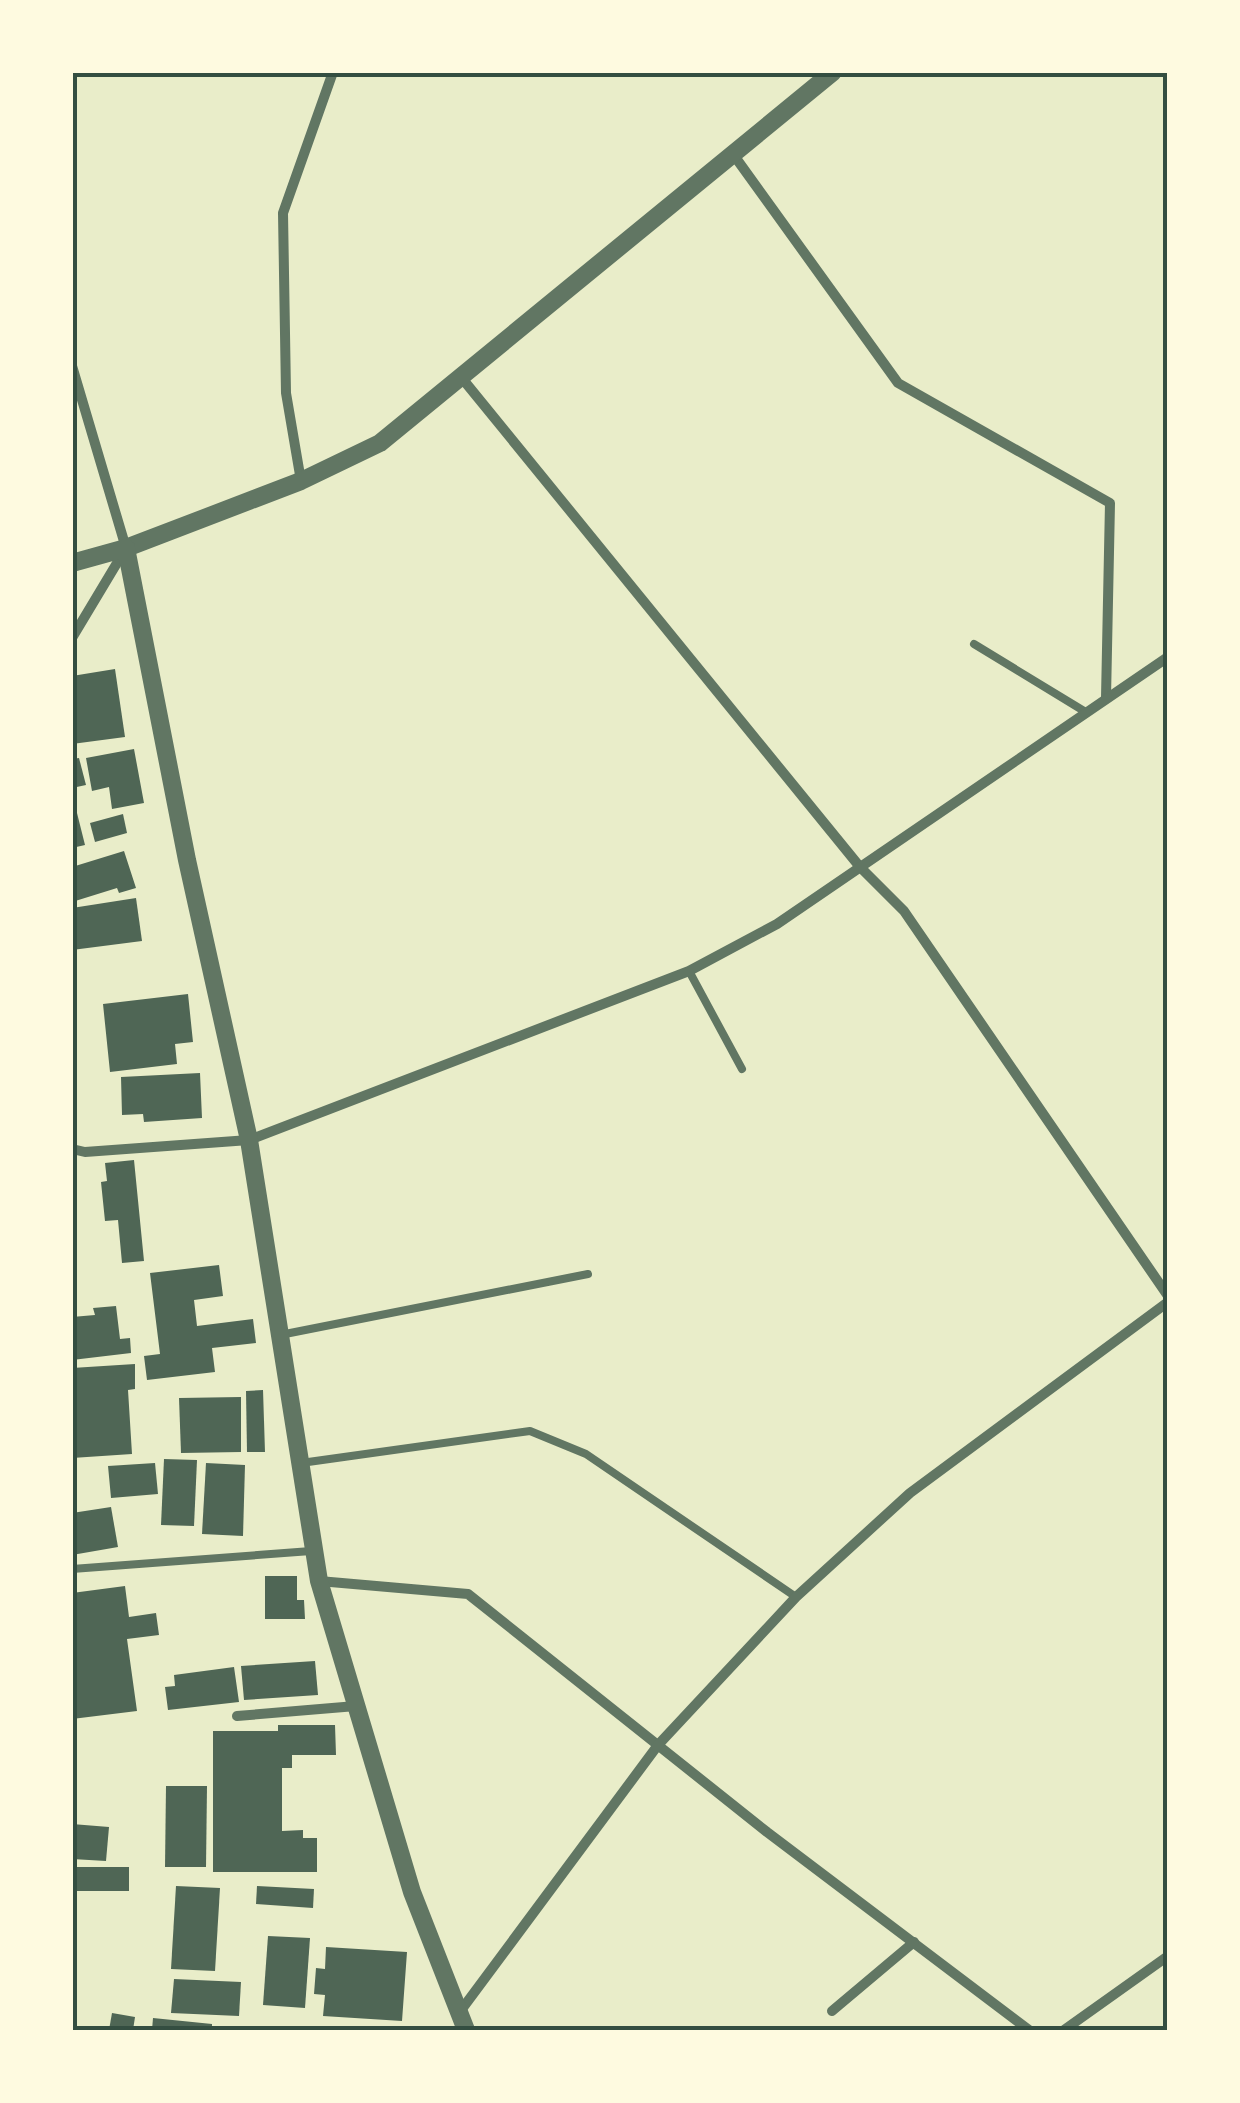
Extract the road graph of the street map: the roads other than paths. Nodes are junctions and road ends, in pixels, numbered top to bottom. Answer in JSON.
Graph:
{"nodes":[{"id":1,"x":333,"y":72,"type":"edge"},
{"id":2,"x":833,"y":72,"type":"edge"},
{"id":3,"x":734,"y":154,"type":"junction"},
{"id":4,"x":72,"y":366,"type":"edge"},
{"id":5,"x":461,"y":377,"type":"junction"},
{"id":6,"x":301,"y":481,"type":"junction"},
{"id":7,"x":126,"y":548,"type":"junction"},
{"id":8,"x":72,"y":563,"type":"edge"},
{"id":9,"x":72,"y":638,"type":"edge"},
{"id":10,"x":974,"y":644,"type":"dead end"},
{"id":11,"x":1168,"y":657,"type":"edge"},
{"id":12,"x":1106,"y":698,"type":"junction"},
{"id":13,"x":1084,"y":711,"type":"junction"},
{"id":14,"x":860,"y":867,"type":"junction"},
{"id":15,"x":689,"y":971,"type":"junction"},
{"id":16,"x":742,"y":1068,"type":"dead end"},
{"id":17,"x":249,"y":1140,"type":"junction"},
{"id":18,"x":72,"y":1149,"type":"edge"},
{"id":19,"x":86,"y":1152,"type":"junction"},
{"id":20,"x":72,"y":1158,"type":"edge"},
{"id":21,"x":588,"y":1274,"type":"dead end"},
{"id":22,"x":1168,"y":1299,"type":"edge"},
{"id":23,"x":280,"y":1335,"type":"junction"},
{"id":24,"x":299,"y":1463,"type":"junction"},
{"id":25,"x":316,"y":1551,"type":"junction"},
{"id":26,"x":72,"y":1568,"type":"edge"},
{"id":27,"x":319,"y":1581,"type":"junction"},
{"id":28,"x":796,"y":1596,"type":"junction"},
{"id":29,"x":356,"y":1706,"type":"junction"},
{"id":30,"x":237,"y":1716,"type":"dead end"},
{"id":31,"x":658,"y":1745,"type":"junction"},
{"id":32,"x":914,"y":1942,"type":"junction"},
{"id":33,"x":1168,"y":1956,"type":"edge"},
{"id":34,"x":832,"y":2011,"type":"dead end"},
{"id":35,"x":462,"y":2022,"type":"edge"},
{"id":36,"x":1029,"y":2030,"type":"edge"},
{"id":37,"x":1064,"y":2030,"type":"edge"}],
"edges":[{"from":1,"to":6,"type":"street"},
{"from":2,"to":3,"type":"street"},
{"from":3,"to":5,"type":"street"},
{"from":3,"to":12,"type":"street"},
{"from":4,"to":7,"type":"street"},
{"from":5,"to":6,"type":"street"},
{"from":5,"to":14,"type":"street"},
{"from":6,"to":7,"type":"street"},
{"from":7,"to":8,"type":"street"},
{"from":7,"to":9,"type":"street"},
{"from":7,"to":17,"type":"street"},
{"from":10,"to":13,"type":"lane"},
{"from":11,"to":12,"type":"street"},
{"from":12,"to":13,"type":"street"},
{"from":13,"to":14,"type":"street"},
{"from":14,"to":15,"type":"street"},
{"from":14,"to":22,"type":"street"},
{"from":15,"to":16,"type":"lane"},
{"from":15,"to":17,"type":"street"},
{"from":17,"to":19,"type":"street"},
{"from":17,"to":23,"type":"street"},
{"from":18,"to":19,"type":"street"},
{"from":19,"to":20,"type":"street"},
{"from":21,"to":23,"type":"lane"},
{"from":22,"to":28,"type":"street"},
{"from":23,"to":24,"type":"street"},
{"from":24,"to":25,"type":"street"},
{"from":24,"to":28,"type":"lane"},
{"from":25,"to":26,"type":"lane"},
{"from":25,"to":27,"type":"street"},
{"from":27,"to":29,"type":"street"},
{"from":27,"to":31,"type":"street"},
{"from":28,"to":31,"type":"street"},
{"from":29,"to":30,"type":"street"},
{"from":29,"to":35,"type":"street"},
{"from":31,"to":32,"type":"street"},
{"from":31,"to":35,"type":"street"},
{"from":32,"to":34,"type":"street"},
{"from":32,"to":36,"type":"street"},
{"from":33,"to":37,"type":"street"}]}
